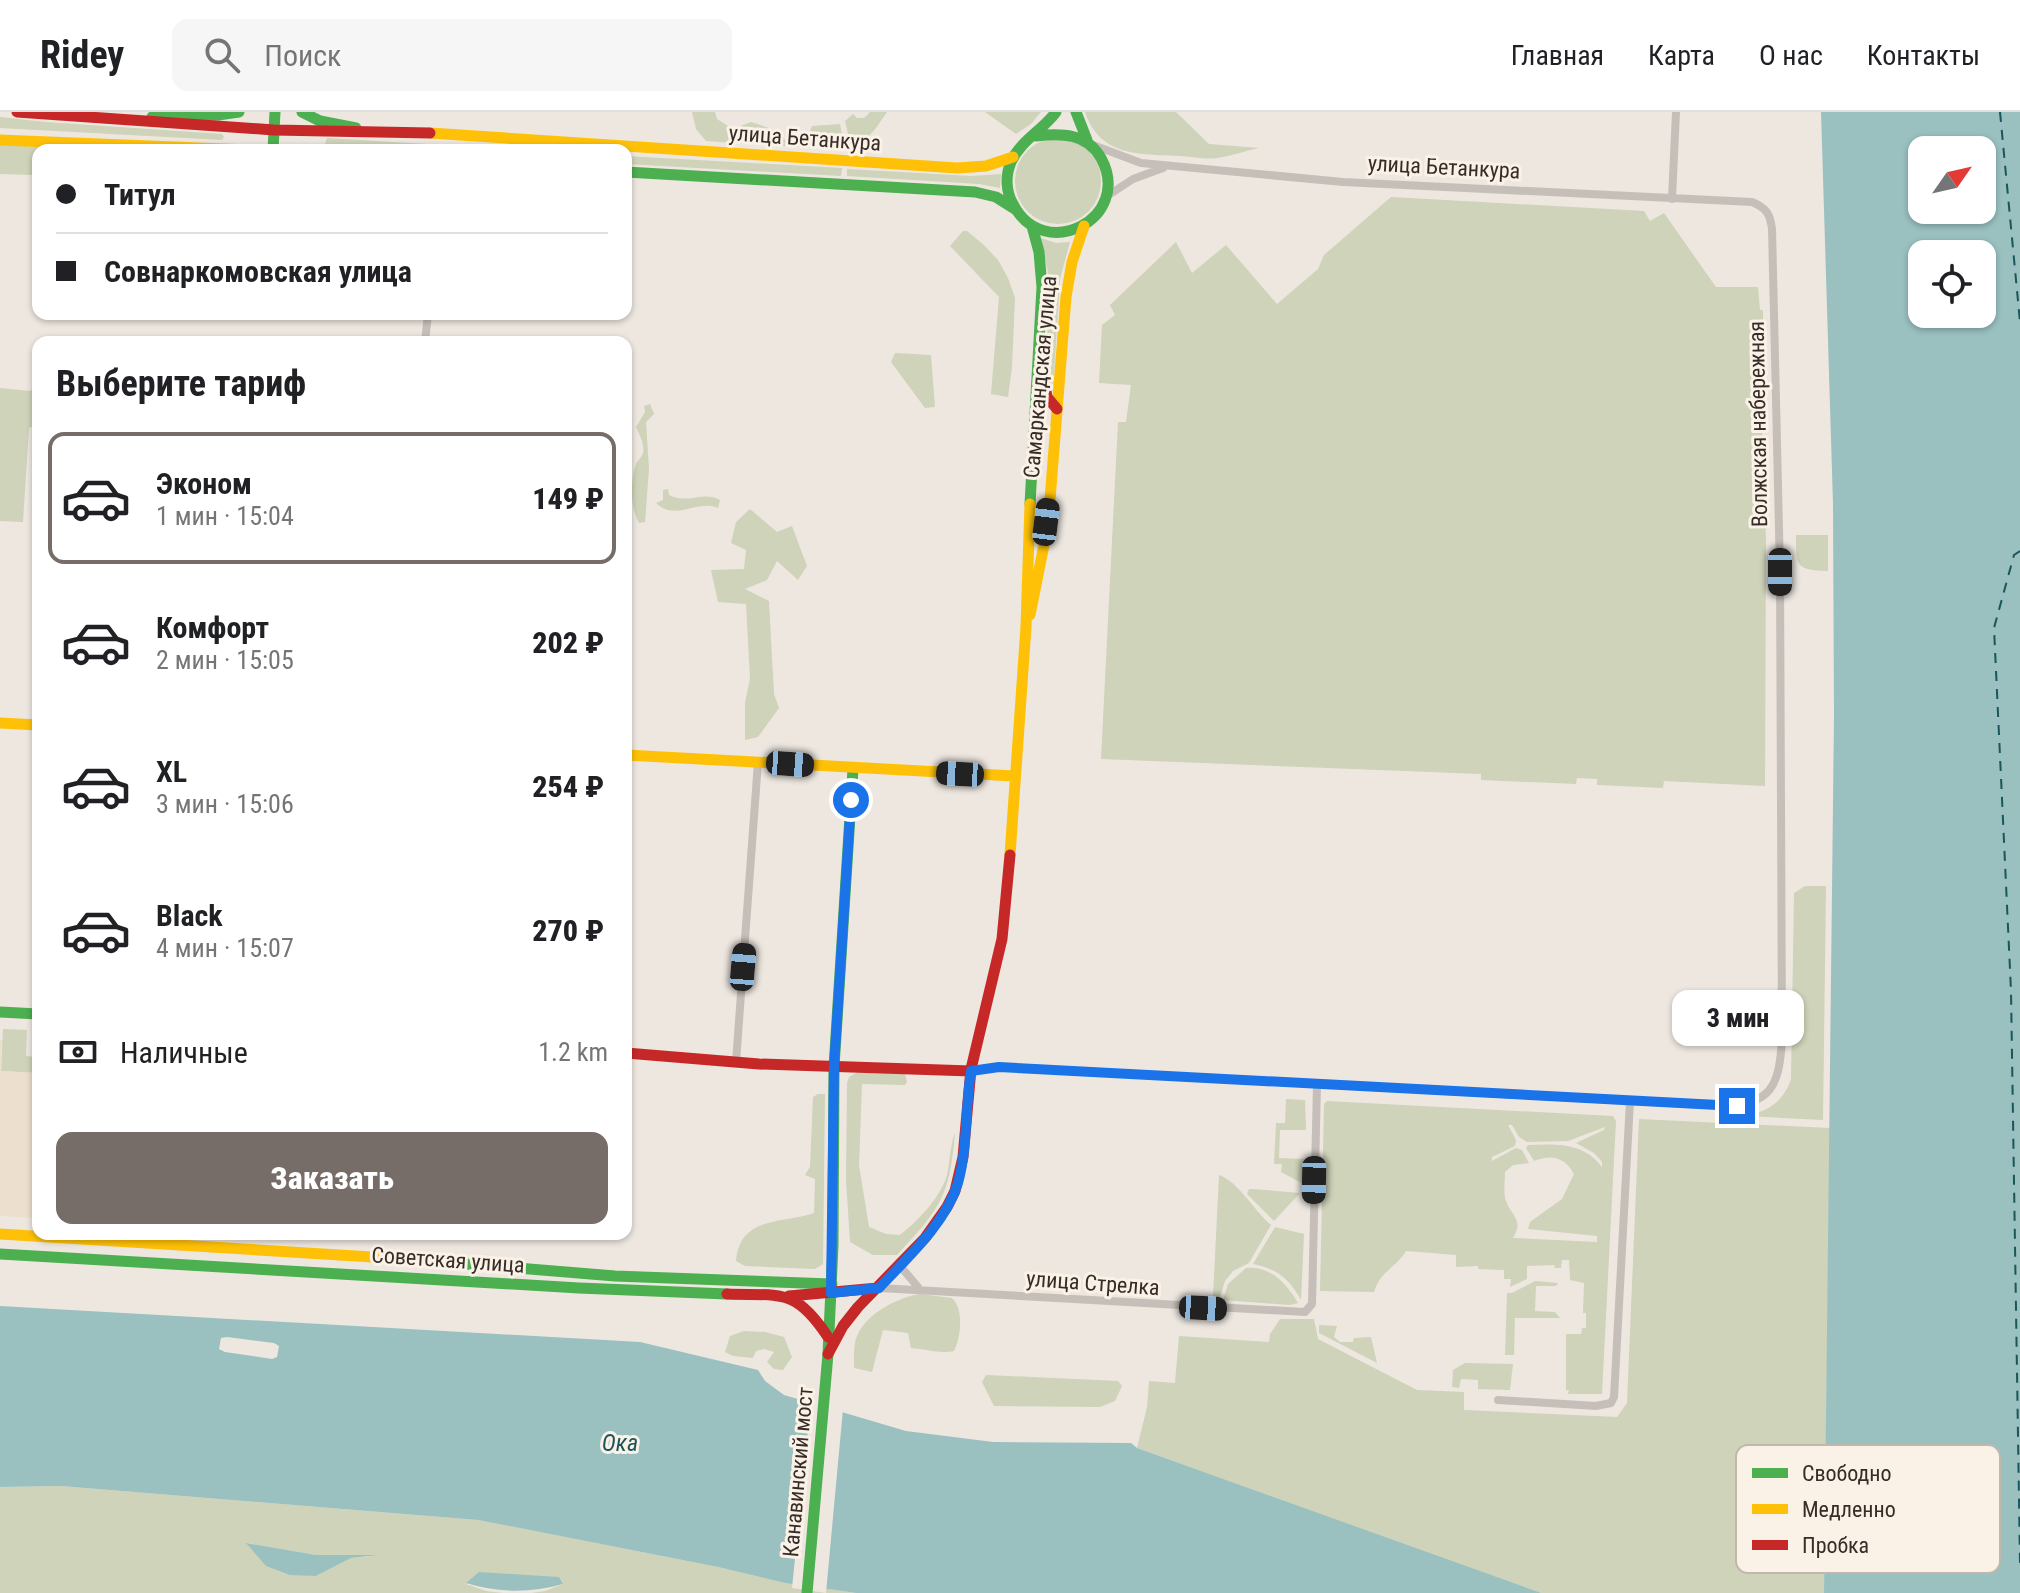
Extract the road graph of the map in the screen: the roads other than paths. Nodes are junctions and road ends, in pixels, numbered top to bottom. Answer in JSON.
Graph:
{"nodes":[{"id":1,"x":17,"y":112,"type":"edge"},
{"id":2,"x":239,"y":112,"type":"edge"},
{"id":3,"x":275,"y":112,"type":"edge"},
{"id":4,"x":302,"y":112,"type":"edge"},
{"id":5,"x":1056,"y":112,"type":"edge"},
{"id":6,"x":1076,"y":112,"type":"edge"},
{"id":7,"x":1676,"y":112,"type":"edge"},
{"id":8,"x":136,"y":120,"type":"junction"},
{"id":9,"x":274,"y":130,"type":"junction"},
{"id":10,"x":364,"y":130,"type":"junction"},
{"id":11,"x":1036,"y":136,"type":"junction"},
{"id":12,"x":0,"y":140,"type":"edge"},
{"id":13,"x":1090,"y":142,"type":"junction"},
{"id":14,"x":100,"y":144,"type":"edge"},
{"id":15,"x":273,"y":144,"type":"edge"},
{"id":16,"x":582,"y":144,"type":"edge"},
{"id":17,"x":632,"y":147,"type":"edge"},
{"id":18,"x":1013,"y":157,"type":"junction"},
{"id":19,"x":1167,"y":166,"type":"junction"},
{"id":20,"x":632,"y":172,"type":"edge"},
{"id":21,"x":1107,"y":196,"type":"junction"},
{"id":22,"x":1672,"y":199,"type":"junction"},
{"id":23,"x":1015,"y":209,"type":"junction"},
{"id":24,"x":1032,"y":226,"type":"junction"},
{"id":25,"x":1084,"y":226,"type":"junction"},
{"id":26,"x":1038,"y":356,"type":"junction"},
{"id":27,"x":1057,"y":409,"type":"junction"},
{"id":28,"x":1026,"y":627,"type":"junction"},
{"id":29,"x":0,"y":723,"type":"edge"},
{"id":30,"x":32,"y":725,"type":"edge"},
{"id":31,"x":632,"y":755,"type":"edge"},
{"id":32,"x":758,"y":762,"type":"junction"},
{"id":33,"x":853,"y":769,"type":"junction"},
{"id":34,"x":1014,"y":776,"type":"junction"},
{"id":35,"x":0,"y":1012,"type":"edge"},
{"id":36,"x":32,"y":1014,"type":"edge"},
{"id":37,"x":632,"y":1053,"type":"edge"},
{"id":38,"x":736,"y":1062,"type":"junction"},
{"id":39,"x":834,"y":1067,"type":"junction"},
{"id":40,"x":971,"y":1071,"type":"junction"},
{"id":41,"x":1317,"y":1084,"type":"junction"},
{"id":42,"x":1630,"y":1101,"type":"junction"},
{"id":43,"x":0,"y":1234,"type":"edge"},
{"id":44,"x":32,"y":1236,"type":"edge"},
{"id":45,"x":98,"y":1240,"type":"edge"},
{"id":46,"x":0,"y":1254,"type":"edge"},
{"id":47,"x":900,"y":1266,"type":"junction"},
{"id":48,"x":831,"y":1288,"type":"junction"},
{"id":49,"x":879,"y":1288,"type":"junction"},
{"id":50,"x":918,"y":1288,"type":"junction"},
{"id":51,"x":789,"y":1296,"type":"junction"},
{"id":52,"x":828,"y":1337,"type":"junction"},
{"id":53,"x":828,"y":1354,"type":"junction"},
{"id":54,"x":1498,"y":1400,"type":"dead end"},
{"id":55,"x":807,"y":1593,"type":"edge"}],
"edges":[{"from":1,"to":8,"type":"main road","name":"улица Бетанкура"},
{"from":2,"to":8,"type":"main road"},
{"from":3,"to":9,"type":"main road"},
{"from":4,"to":10,"type":"main road"},
{"from":5,"to":11,"type":"main road"},
{"from":6,"to":13,"type":"main road"},
{"from":7,"to":22,"type":"street"},
{"from":8,"to":9,"type":"main road","name":"улица Бетанкура"},
{"from":9,"to":10,"type":"main road","name":"улица Бетанкура"},
{"from":9,"to":15,"type":"main road"},
{"from":10,"to":16,"type":"main road","name":"улица Бетанкура"},
{"from":11,"to":13,"type":"main road"},
{"from":11,"to":18,"type":"main road"},
{"from":12,"to":14,"type":"main road"},
{"from":13,"to":19,"type":"street","name":"улица Бетанкура"},
{"from":13,"to":21,"type":"main road"},
{"from":17,"to":18,"type":"main road","name":"улица Бетанкура"},
{"from":18,"to":23,"type":"main road"},
{"from":19,"to":21,"type":"street","name":"улица Бетанкура"},
{"from":19,"to":22,"type":"street","name":"улица Бетанкура"},
{"from":20,"to":23,"type":"main road","name":"улица Бетанкура"},
{"from":21,"to":25,"type":"main road"},
{"from":22,"to":42,"type":"street","name":"Волжская набережная"},
{"from":23,"to":24,"type":"main road"},
{"from":24,"to":25,"type":"main road"},
{"from":24,"to":26,"type":"main road","name":"Самаркандская улица"},
{"from":25,"to":27,"type":"main road","name":"Самаркандская улица"},
{"from":26,"to":27,"type":"main road"},
{"from":26,"to":28,"type":"main road","name":"Самаркандская улица"},
{"from":27,"to":28,"type":"main road","name":"Самаркандская улица"},
{"from":28,"to":34,"type":"main road","name":"Самаркандская улица"},
{"from":29,"to":30,"type":"main road"},
{"from":31,"to":32,"type":"main road"},
{"from":32,"to":33,"type":"main road"},
{"from":32,"to":38,"type":"street"},
{"from":33,"to":34,"type":"main road"},
{"from":33,"to":39,"type":"main road","name":"Канавинский мост"},
{"from":34,"to":40,"type":"main road","name":"Самаркандская улица"},
{"from":35,"to":36,"type":"main road"},
{"from":37,"to":38,"type":"main road"},
{"from":38,"to":39,"type":"main road"},
{"from":39,"to":40,"type":"main road"},
{"from":39,"to":48,"type":"main road","name":"Канавинский мост"},
{"from":40,"to":41,"type":"street"},
{"from":40,"to":47,"type":"main road","name":"Самаркандская улица"},
{"from":41,"to":42,"type":"street"},
{"from":41,"to":50,"type":"street","name":"улица Стрелка"},
{"from":42,"to":54,"type":"street"},
{"from":43,"to":44,"type":"main road","name":"Советская улица"},
{"from":45,"to":48,"type":"main road","name":"Советская улица"},
{"from":46,"to":51,"type":"main road","name":"Советская улица"},
{"from":47,"to":49,"type":"main road","name":"Самаркандская улица"},
{"from":47,"to":50,"type":"street"},
{"from":48,"to":49,"type":"main road"},
{"from":48,"to":51,"type":"main road","name":"Советская улица"},
{"from":48,"to":52,"type":"main road","name":"Канавинский мост"},
{"from":49,"to":50,"type":"street","name":"улица Стрелка"},
{"from":49,"to":53,"type":"main road","name":"Самаркандская улица"},
{"from":51,"to":52,"type":"main road"},
{"from":52,"to":53,"type":"main road","name":"Канавинский мост"},
{"from":53,"to":55,"type":"main road","name":"Канавинский мост"}]}
